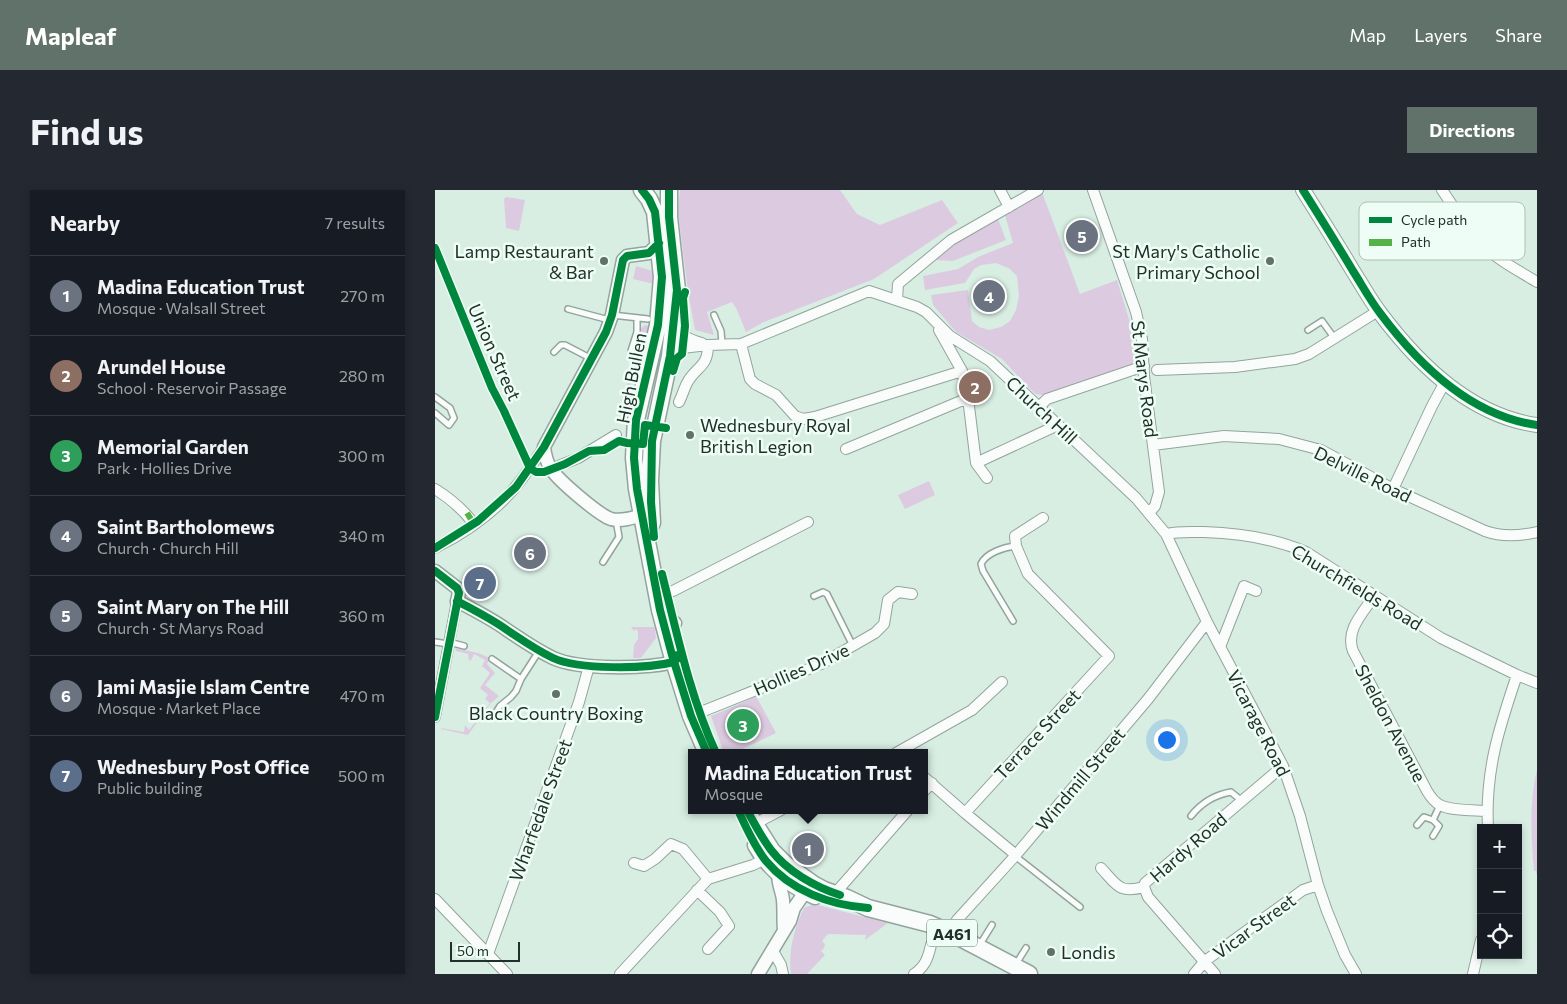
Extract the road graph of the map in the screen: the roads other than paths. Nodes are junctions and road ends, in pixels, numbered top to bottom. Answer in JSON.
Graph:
{"nodes":[{"id":1,"x":642,"y":190,"type":"edge"},
{"id":2,"x":669,"y":190,"type":"edge"},
{"id":3,"x":1000,"y":190,"type":"edge"},
{"id":4,"x":1038,"y":190,"type":"edge"},
{"id":5,"x":1093,"y":190,"type":"edge"},
{"id":6,"x":1303,"y":190,"type":"edge"},
{"id":7,"x":1442,"y":190,"type":"edge"},
{"id":8,"x":1450,"y":202,"type":"edge"},
{"id":9,"x":1009,"y":206,"type":"junction"},
{"id":10,"x":659,"y":243,"type":"junction"},
{"id":11,"x":435,"y":249,"type":"edge"},
{"id":12,"x":1503,"y":260,"type":"edge"},
{"id":13,"x":1537,"y":282,"type":"edge"},
{"id":14,"x":897,"y":300,"type":"junction"},
{"id":15,"x":568,"y":309,"type":"dead end"},
{"id":16,"x":1378,"y":311,"type":"junction"},
{"id":17,"x":927,"y":312,"type":"junction"},
{"id":18,"x":714,"y":315,"type":"dead end"},
{"id":19,"x":611,"y":318,"type":"junction"},
{"id":20,"x":637,"y":318,"type":"junction"},
{"id":21,"x":648,"y":319,"type":"dead end"},
{"id":22,"x":1308,"y":330,"type":"dead end"},
{"id":23,"x":673,"y":331,"type":"junction"},
{"id":24,"x":1335,"y":339,"type":"junction"},
{"id":25,"x":691,"y":340,"type":"junction"},
{"id":26,"x":722,"y":344,"type":"junction"},
{"id":27,"x":741,"y":344,"type":"junction"},
{"id":28,"x":708,"y":345,"type":"junction"},
{"id":29,"x":631,"y":351,"type":"dead end"},
{"id":30,"x":554,"y":352,"type":"dead end"},
{"id":31,"x":981,"y":354,"type":"junction"},
{"id":32,"x":670,"y":356,"type":"junction"},
{"id":33,"x":592,"y":359,"type":"junction"},
{"id":34,"x":1144,"y":366,"type":"junction"},
{"id":35,"x":1157,"y":370,"type":"dead end"},
{"id":36,"x":962,"y":371,"type":"junction"},
{"id":37,"x":1445,"y":382,"type":"junction"},
{"id":38,"x":435,"y":397,"type":"edge"},
{"id":39,"x":968,"y":398,"type":"junction"},
{"id":40,"x":641,"y":401,"type":"junction"},
{"id":41,"x":679,"y":402,"type":"dead end"},
{"id":42,"x":1039,"y":407,"type":"junction"},
{"id":43,"x":436,"y":415,"type":"edge"},
{"id":44,"x":1058,"y":425,"type":"junction"},
{"id":45,"x":1537,"y":425,"type":"edge"},
{"id":46,"x":616,"y":435,"type":"dead end"},
{"id":47,"x":1153,"y":446,"type":"junction"},
{"id":48,"x":544,"y":447,"type":"junction"},
{"id":49,"x":846,"y":449,"type":"dead end"},
{"id":50,"x":651,"y":453,"type":"junction"},
{"id":51,"x":976,"y":463,"type":"junction"},
{"id":52,"x":529,"y":468,"type":"junction"},
{"id":53,"x":551,"y":469,"type":"junction"},
{"id":54,"x":987,"y":478,"type":"dead end"},
{"id":55,"x":435,"y":488,"type":"edge"},
{"id":56,"x":1393,"y":488,"type":"junction"},
{"id":57,"x":1149,"y":513,"type":"junction"},
{"id":58,"x":641,"y":515,"type":"junction"},
{"id":59,"x":1043,"y":518,"type":"dead end"},
{"id":60,"x":616,"y":520,"type":"junction"},
{"id":61,"x":808,"y":522,"type":"dead end"},
{"id":62,"x":475,"y":524,"type":"junction"},
{"id":63,"x":1537,"y":532,"type":"edge"},
{"id":64,"x":1166,"y":534,"type":"junction"},
{"id":65,"x":1015,"y":546,"type":"junction"},
{"id":66,"x":435,"y":548,"type":"edge"},
{"id":67,"x":603,"y":562,"type":"dead end"},
{"id":68,"x":435,"y":571,"type":"edge"},
{"id":69,"x":1256,"y":591,"type":"dead end"},
{"id":70,"x":663,"y":594,"type":"junction"},
{"id":71,"x":912,"y":594,"type":"dead end"},
{"id":72,"x":814,"y":596,"type":"dead end"},
{"id":73,"x":1374,"y":596,"type":"junction"},
{"id":74,"x":457,"y":601,"type":"junction"},
{"id":75,"x":1013,"y":621,"type":"dead end"},
{"id":76,"x":1207,"y":622,"type":"junction"},
{"id":77,"x":435,"y":642,"type":"edge"},
{"id":78,"x":449,"y":643,"type":"junction"},
{"id":79,"x":464,"y":646,"type":"dead end"},
{"id":80,"x":853,"y":646,"type":"junction"},
{"id":81,"x":1220,"y":647,"type":"junction"},
{"id":82,"x":539,"y":651,"type":"junction"},
{"id":83,"x":492,"y":659,"type":"dead end"},
{"id":84,"x":678,"y":659,"type":"junction"},
{"id":85,"x":589,"y":666,"type":"junction"},
{"id":86,"x":1517,"y":676,"type":"junction"},
{"id":87,"x":521,"y":679,"type":"junction"},
{"id":88,"x":1002,"y":682,"type":"dead end"},
{"id":89,"x":1537,"y":683,"type":"edge"},
{"id":90,"x":695,"y":714,"type":"junction"},
{"id":91,"x":435,"y":717,"type":"edge"},
{"id":92,"x":493,"y":717,"type":"dead end"},
{"id":93,"x":709,"y":749,"type":"edge"},
{"id":94,"x":903,"y":749,"type":"edge"},
{"id":95,"x":1283,"y":766,"type":"junction"},
{"id":96,"x":928,"y":780,"type":"edge"},
{"id":97,"x":1242,"y":801,"type":"junction"},
{"id":98,"x":1440,"y":805,"type":"junction"},
{"id":99,"x":1487,"y":811,"type":"junction"},
{"id":100,"x":965,"y":813,"type":"junction"},
{"id":101,"x":769,"y":814,"type":"edge"},
{"id":102,"x":905,"y":814,"type":"edge"},
{"id":103,"x":1191,"y":816,"type":"dead end"},
{"id":104,"x":1433,"y":820,"type":"junction"},
{"id":105,"x":749,"y":821,"type":"edge"},
{"id":106,"x":1417,"y":824,"type":"dead end"},
{"id":107,"x":1488,"y":824,"type":"edge"},
{"id":108,"x":1433,"y":836,"type":"dead end"},
{"id":109,"x":768,"y":855,"type":"junction"},
{"id":110,"x":1015,"y":856,"type":"junction"},
{"id":111,"x":634,"y":863,"type":"dead end"},
{"id":112,"x":782,"y":868,"type":"junction"},
{"id":113,"x":1101,"y":868,"type":"dead end"},
{"id":114,"x":708,"y":879,"type":"junction"},
{"id":115,"x":805,"y":885,"type":"junction"},
{"id":116,"x":1318,"y":885,"type":"junction"},
{"id":117,"x":1144,"y":887,"type":"junction"},
{"id":118,"x":697,"y":890,"type":"junction"},
{"id":119,"x":435,"y":899,"type":"edge"},
{"id":120,"x":835,"y":899,"type":"junction"},
{"id":121,"x":1080,"y":907,"type":"dead end"},
{"id":122,"x":992,"y":925,"type":"dead end"},
{"id":123,"x":784,"y":929,"type":"junction"},
{"id":124,"x":951,"y":933,"type":"junction"},
{"id":125,"x":931,"y":945,"type":"dead end"},
{"id":126,"x":978,"y":947,"type":"junction"},
{"id":127,"x":1026,"y":948,"type":"dead end"},
{"id":128,"x":708,"y":949,"type":"dead end"},
{"id":129,"x":773,"y":951,"type":"junction"},
{"id":130,"x":488,"y":954,"type":"junction"},
{"id":131,"x":1477,"y":957,"type":"edge"},
{"id":132,"x":1205,"y":961,"type":"junction"},
{"id":133,"x":1022,"y":970,"type":"edge"},
{"id":134,"x":763,"y":973,"type":"edge"},
{"id":135,"x":507,"y":974,"type":"edge"},
{"id":136,"x":620,"y":974,"type":"edge"},
{"id":137,"x":783,"y":974,"type":"edge"},
{"id":138,"x":914,"y":974,"type":"edge"},
{"id":139,"x":1194,"y":974,"type":"edge"},
{"id":140,"x":1215,"y":974,"type":"edge"},
{"id":141,"x":1356,"y":974,"type":"edge"},
{"id":142,"x":1473,"y":974,"type":"edge"}],
"edges":[{"from":1,"to":10,"type":"highway","name":"High Bullen"},
{"from":2,"to":23,"type":"highway","name":"High Bullen"},
{"from":3,"to":9,"type":"street"},
{"from":4,"to":9,"type":"street"},
{"from":5,"to":34,"type":"street","name":"St Marys Road"},
{"from":6,"to":16,"type":"main road"},
{"from":7,"to":8,"type":"street"},
{"from":9,"to":14,"type":"street"},
{"from":10,"to":19,"type":"street"},
{"from":10,"to":40,"type":"highway","name":"High Bullen"},
{"from":11,"to":52,"type":"street","name":"Union Street"},
{"from":12,"to":13,"type":"street"},
{"from":14,"to":17,"type":"street","name":"Church Hill"},
{"from":14,"to":27,"type":"street","name":"Church Hill"},
{"from":15,"to":19,"type":"lane"},
{"from":16,"to":24,"type":"street"},
{"from":16,"to":37,"type":"main road"},
{"from":17,"to":31,"type":"street","name":"Church Hill"},
{"from":17,"to":36,"type":"street"},
{"from":18,"to":26,"type":"lane"},
{"from":19,"to":20,"type":"lane"},
{"from":19,"to":33,"type":"street"},
{"from":20,"to":21,"type":"lane"},
{"from":20,"to":29,"type":"lane"},
{"from":22,"to":24,"type":"lane"},
{"from":23,"to":25,"type":"street","name":"Church Hill"},
{"from":23,"to":25,"type":"street","name":"Church Hill"},
{"from":23,"to":32,"type":"highway","name":"High Bullen"},
{"from":23,"to":40,"type":"highway"},
{"from":24,"to":35,"type":"street"},
{"from":25,"to":28,"type":"street","name":"Church Hill"},
{"from":26,"to":27,"type":"street","name":"Church Hill"},
{"from":26,"to":28,"type":"street","name":"Church Hill"},
{"from":27,"to":36,"type":"street"},
{"from":28,"to":32,"type":"street","name":"Church Hill"},
{"from":28,"to":41,"type":"street"},
{"from":30,"to":33,"type":"lane"},
{"from":31,"to":36,"type":"street"},
{"from":31,"to":42,"type":"street","name":"Church Hill"},
{"from":32,"to":50,"type":"highway","name":"High Bullen"},
{"from":33,"to":48,"type":"street"},
{"from":34,"to":42,"type":"street"},
{"from":34,"to":47,"type":"street","name":"St Marys Road"},
{"from":36,"to":39,"type":"street"},
{"from":37,"to":45,"type":"main road"},
{"from":37,"to":56,"type":"street"},
{"from":38,"to":43,"type":"lane"},
{"from":39,"to":49,"type":"street"},
{"from":39,"to":51,"type":"street"},
{"from":40,"to":58,"type":"highway","name":"High Bullen"},
{"from":42,"to":44,"type":"street","name":"Church Hill"},
{"from":44,"to":51,"type":"street"},
{"from":44,"to":57,"type":"street","name":"Church Hill"},
{"from":46,"to":53,"type":"street"},
{"from":47,"to":56,"type":"street","name":"Delville Road"},
{"from":47,"to":57,"type":"street","name":"St Marys Road"},
{"from":48,"to":52,"type":"street"},
{"from":48,"to":53,"type":"street"},
{"from":50,"to":58,"type":"street"},
{"from":50,"to":70,"type":"highway","name":"High Bullen"},
{"from":51,"to":54,"type":"street"},
{"from":52,"to":62,"type":"street"},
{"from":53,"to":60,"type":"street"},
{"from":55,"to":62,"type":"street"},
{"from":56,"to":63,"type":"street","name":"Delville Road"},
{"from":57,"to":64,"type":"street","name":"Church Hill"},
{"from":58,"to":60,"type":"street"},
{"from":58,"to":70,"type":"highway","name":"High Bullen"},
{"from":59,"to":65,"type":"street"},
{"from":60,"to":67,"type":"lane"},
{"from":61,"to":70,"type":"street"},
{"from":62,"to":66,"type":"street"},
{"from":64,"to":73,"type":"street","name":"Churchfields Road"},
{"from":64,"to":76,"type":"street","name":"Vicarage Road"},
{"from":65,"to":75,"type":"lane"},
{"from":65,"to":100,"type":"street","name":"Terrace Street"},
{"from":68,"to":74,"type":"street"},
{"from":69,"to":81,"type":"street"},
{"from":70,"to":84,"type":"highway","name":"High Bullen"},
{"from":71,"to":80,"type":"street","name":"Hollies Drive"},
{"from":72,"to":80,"type":"lane"},
{"from":73,"to":86,"type":"street","name":"Churchfields Road"},
{"from":73,"to":98,"type":"street","name":"Sheldon Avenue"},
{"from":74,"to":78,"type":"street"},
{"from":74,"to":82,"type":"street"},
{"from":76,"to":81,"type":"street","name":"Vicarage Road"},
{"from":76,"to":110,"type":"street","name":"Windmill Street"},
{"from":77,"to":78,"type":"lane"},
{"from":78,"to":79,"type":"lane"},
{"from":78,"to":91,"type":"street"},
{"from":80,"to":90,"type":"street","name":"Hollies Drive"},
{"from":81,"to":95,"type":"street","name":"Vicarage Road"},
{"from":82,"to":85,"type":"street"},
{"from":82,"to":87,"type":"lane"},
{"from":83,"to":87,"type":"lane"},
{"from":84,"to":85,"type":"street"},
{"from":84,"to":90,"type":"highway","name":"High Bullen"},
{"from":85,"to":130,"type":"street","name":"Wharfedale Street"},
{"from":86,"to":89,"type":"street","name":"Churchfields Road"},
{"from":86,"to":99,"type":"street"},
{"from":87,"to":92,"type":"lane"},
{"from":88,"to":94,"type":"street"},
{"from":90,"to":93,"type":"highway","name":"High Bullen"},
{"from":95,"to":97,"type":"street","name":"Hardy Road"},
{"from":95,"to":116,"type":"street","name":"Vicarage Road"},
{"from":96,"to":100,"type":"street"},
{"from":97,"to":103,"type":"lane"},
{"from":97,"to":117,"type":"street","name":"Hardy Road"},
{"from":98,"to":99,"type":"street"},
{"from":98,"to":104,"type":"lane"},
{"from":99,"to":107,"type":"street"},
{"from":100,"to":110,"type":"street"},
{"from":101,"to":105,"type":"street"},
{"from":102,"to":120,"type":"street"},
{"from":104,"to":106,"type":"lane"},
{"from":104,"to":108,"type":"lane"},
{"from":105,"to":109,"type":"highway"},
{"from":109,"to":112,"type":"highway"},
{"from":109,"to":114,"type":"street"},
{"from":110,"to":121,"type":"lane"},
{"from":110,"to":124,"type":"street","name":"Windmill Street"},
{"from":111,"to":114,"type":"street"},
{"from":112,"to":115,"type":"highway"},
{"from":112,"to":123,"type":"street"},
{"from":113,"to":117,"type":"street"},
{"from":114,"to":118,"type":"street"},
{"from":115,"to":120,"type":"highway"},
{"from":115,"to":123,"type":"street"},
{"from":116,"to":132,"type":"street","name":"Vicar Street"},
{"from":116,"to":141,"type":"street","name":"Vicarage Road"},
{"from":117,"to":132,"type":"street","name":"Hardy Road"},
{"from":118,"to":128,"type":"street"},
{"from":118,"to":136,"type":"street"},
{"from":119,"to":130,"type":"street"},
{"from":120,"to":124,"type":"highway","number":"A461"},
{"from":122,"to":126,"type":"lane"},
{"from":123,"to":129,"type":"street"},
{"from":124,"to":126,"type":"highway","number":"A461"},
{"from":125,"to":138,"type":"street"},
{"from":126,"to":133,"type":"highway","number":"A461"},
{"from":127,"to":133,"type":"lane"},
{"from":129,"to":134,"type":"street"},
{"from":129,"to":137,"type":"street"},
{"from":130,"to":135,"type":"street"},
{"from":131,"to":142,"type":"street"},
{"from":132,"to":139,"type":"street","name":"Vicar Street"},
{"from":132,"to":140,"type":"street","name":"Hardy Road"}]}
